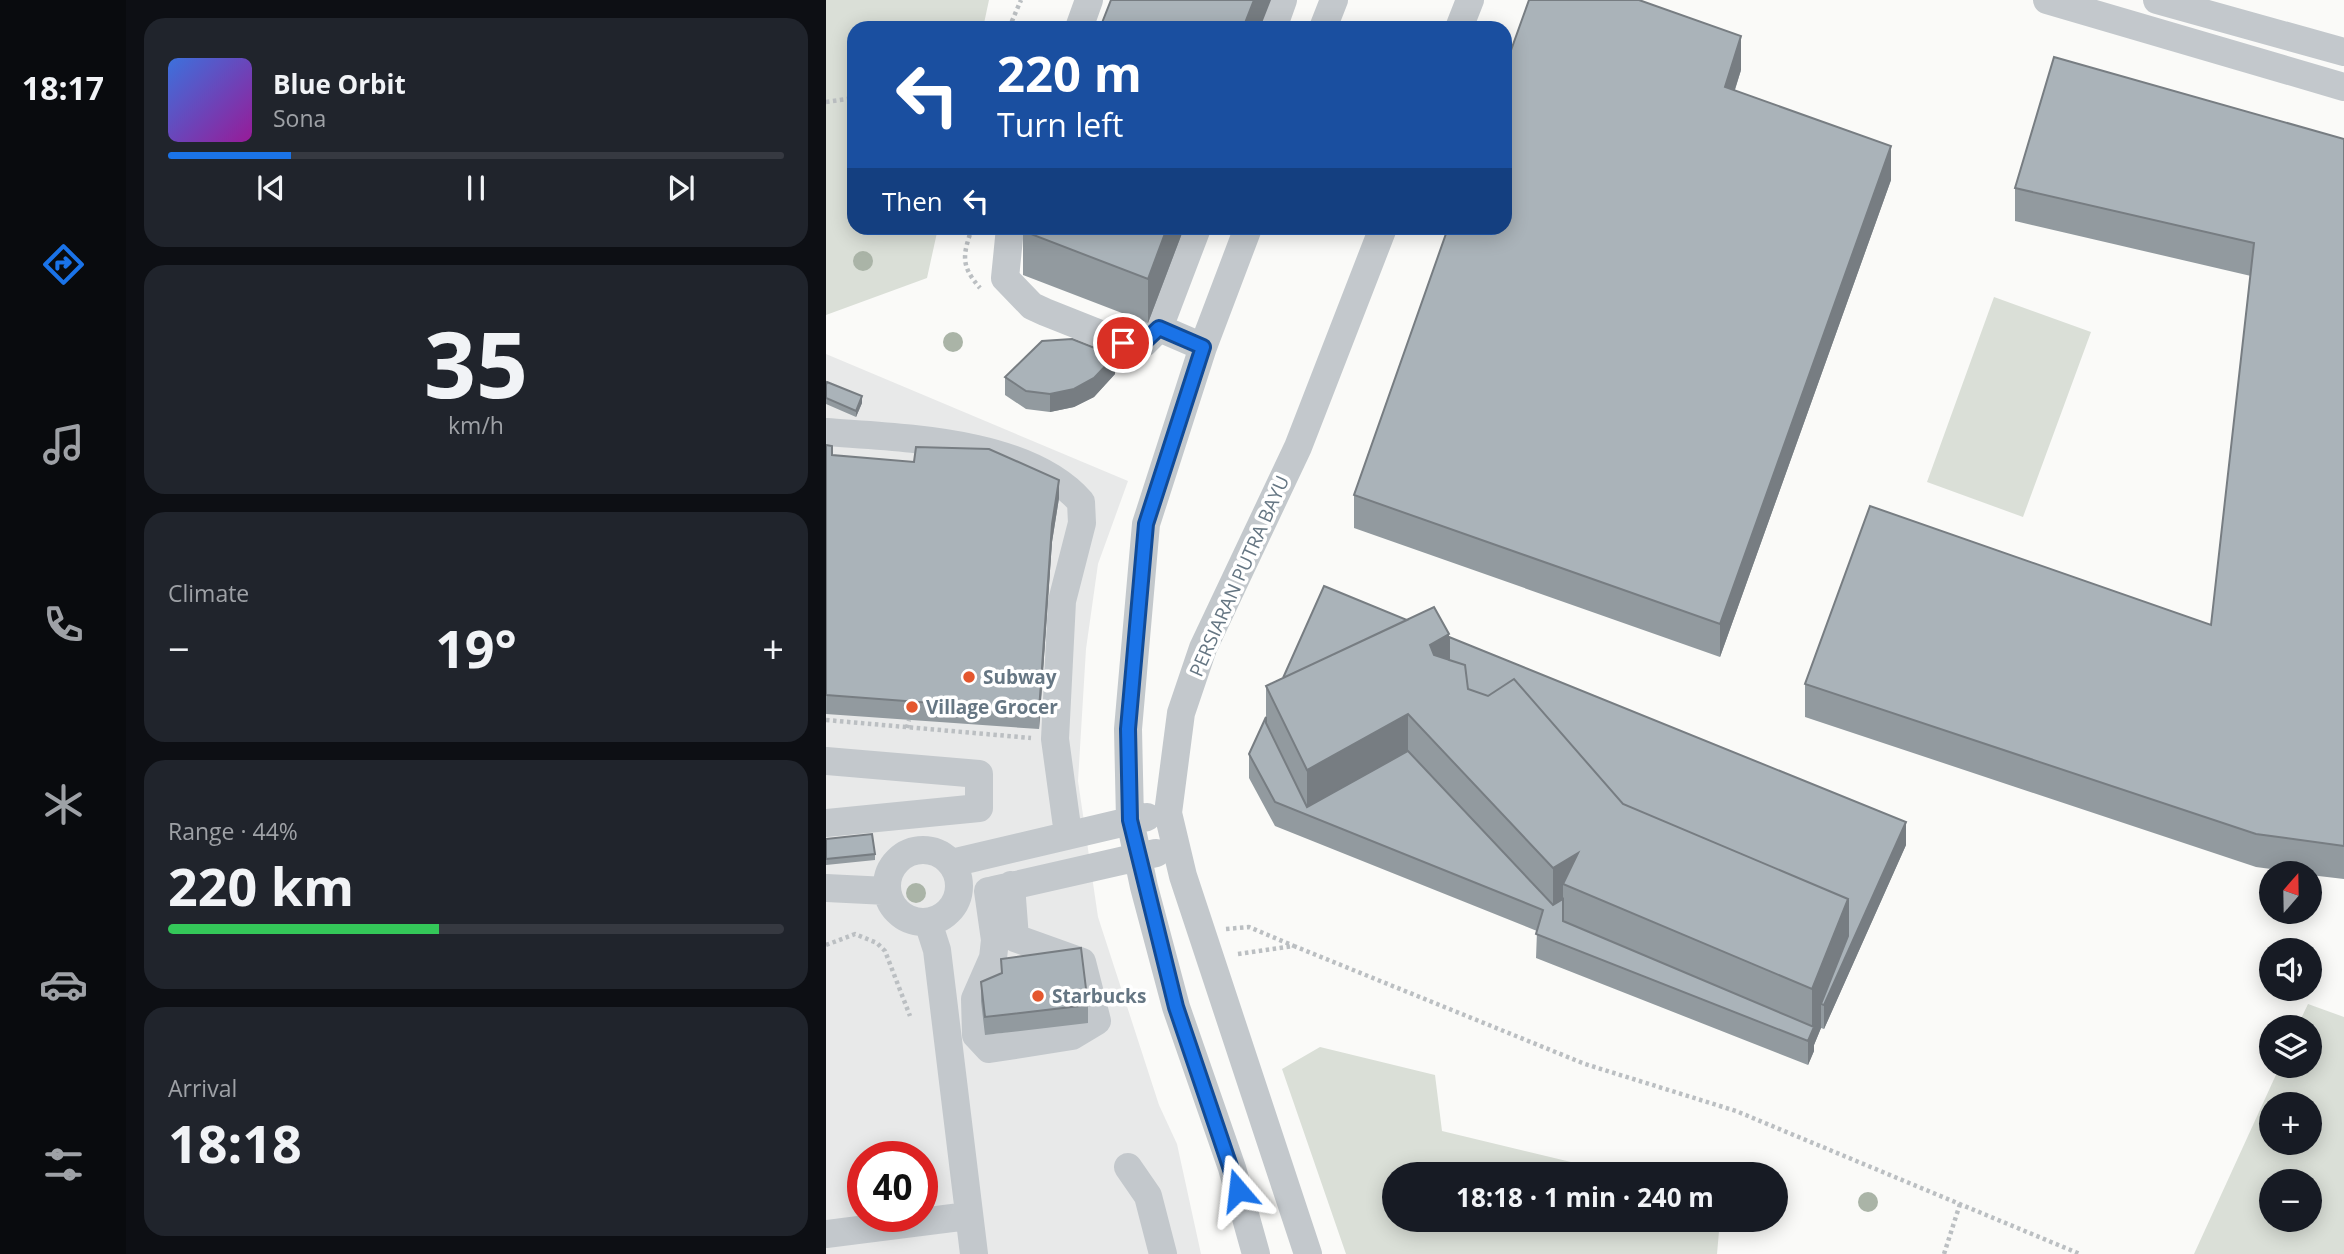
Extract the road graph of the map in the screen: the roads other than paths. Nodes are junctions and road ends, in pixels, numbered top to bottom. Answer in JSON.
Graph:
{"nodes":[{"id":1,"x":1089,"y":0,"type":"edge"},
{"id":2,"x":1283,"y":0,"type":"edge"},
{"id":3,"x":1334,"y":0,"type":"edge"},
{"id":4,"x":1470,"y":0,"type":"edge"},
{"id":5,"x":2047,"y":0,"type":"edge"},
{"id":6,"x":2157,"y":0,"type":"edge"},
{"id":7,"x":1082,"y":21,"type":"edge"},
{"id":8,"x":1276,"y":21,"type":"edge"},
{"id":9,"x":1326,"y":21,"type":"edge"},
{"id":10,"x":1462,"y":21,"type":"edge"},
{"id":11,"x":2344,"y":52,"type":"edge"},
{"id":12,"x":2344,"y":87,"type":"edge"},
{"id":13,"x":1009,"y":235,"type":"edge"},
{"id":14,"x":1194,"y":235,"type":"edge"},
{"id":15,"x":1245,"y":235,"type":"edge"},
{"id":16,"x":1379,"y":235,"type":"edge"},
{"id":17,"x":1159,"y":328,"type":"junction"},
{"id":18,"x":1203,"y":347,"type":"junction"},
{"id":19,"x":826,"y":432,"type":"edge"},
{"id":20,"x":826,"y":761,"type":"edge"},
{"id":21,"x":920,"y":813,"type":"junction"},
{"id":22,"x":1168,"y":813,"type":"junction"},
{"id":23,"x":1130,"y":820,"type":"junction"},
{"id":24,"x":826,"y":823,"type":"edge"},
{"id":25,"x":1068,"y":834,"type":"junction"},
{"id":26,"x":920,"y":849,"type":"junction"},
{"id":27,"x":1175,"y":849,"type":"junction"},
{"id":28,"x":1138,"y":856,"type":"junction"},
{"id":29,"x":952,"y":863,"type":"junction"},
{"id":30,"x":826,"y":888,"type":"edge"},
{"id":31,"x":1000,"y":888,"type":"junction"},
{"id":32,"x":887,"y":891,"type":"junction"},
{"id":33,"x":958,"y":898,"type":"junction"},
{"id":34,"x":928,"y":922,"type":"junction"},
{"id":35,"x":1128,"y":1167,"type":"dead end"},
{"id":36,"x":968,"y":1216,"type":"junction"},
{"id":37,"x":826,"y":1234,"type":"edge"},
{"id":38,"x":974,"y":1254,"type":"edge"},
{"id":39,"x":1163,"y":1254,"type":"edge"},
{"id":40,"x":1256,"y":1254,"type":"edge"},
{"id":41,"x":1308,"y":1254,"type":"edge"}],
"edges":[{"from":1,"to":7,"type":"street"},
{"from":2,"to":8,"type":"street"},
{"from":3,"to":9,"type":"street"},
{"from":4,"to":10,"type":"street"},
{"from":5,"to":12,"type":"street"},
{"from":6,"to":11,"type":"street"},
{"from":13,"to":17,"type":"street"},
{"from":14,"to":17,"type":"street"},
{"from":15,"to":18,"type":"street"},
{"from":16,"to":22,"type":"street","name":"PERSIARAN PUTRA BAYU"},
{"from":17,"to":18,"type":"street"},
{"from":18,"to":23,"type":"street"},
{"from":19,"to":25,"type":"street"},
{"from":20,"to":21,"type":"street"},
{"from":21,"to":24,"type":"street"},
{"from":21,"to":26,"type":"street"},
{"from":22,"to":23,"type":"street"},
{"from":22,"to":27,"type":"street","name":"PERSIARAN PUTRA BAYU"},
{"from":23,"to":25,"type":"street"},
{"from":23,"to":28,"type":"street"},
{"from":25,"to":29,"type":"street"},
{"from":26,"to":29,"type":"street"},
{"from":26,"to":32,"type":"street"},
{"from":27,"to":28,"type":"street"},
{"from":27,"to":41,"type":"street","name":"PERSIARAN PUTRA BAYU"},
{"from":28,"to":31,"type":"street"},
{"from":28,"to":40,"type":"street"},
{"from":29,"to":33,"type":"street"},
{"from":30,"to":32,"type":"street"},
{"from":31,"to":31,"type":"street"},
{"from":31,"to":33,"type":"street"},
{"from":32,"to":34,"type":"street"},
{"from":33,"to":34,"type":"street"},
{"from":34,"to":36,"type":"street"},
{"from":35,"to":39,"type":"street"},
{"from":36,"to":37,"type":"street"},
{"from":36,"to":38,"type":"street"}]}
